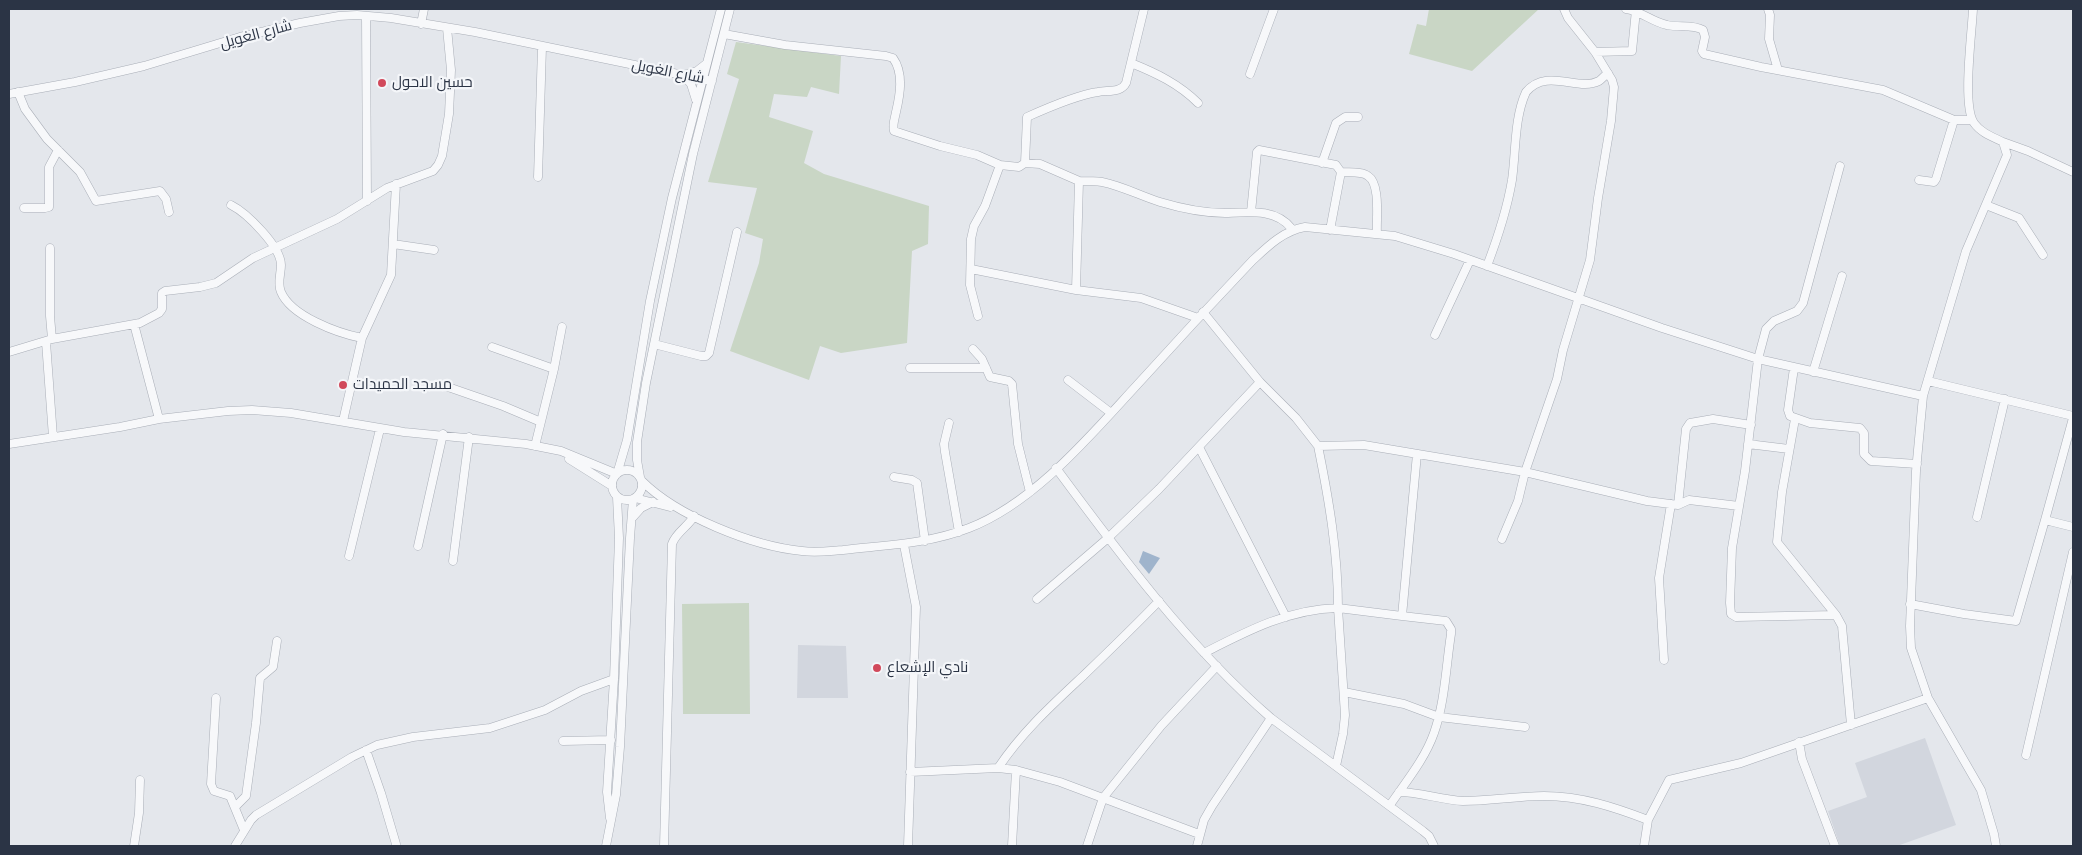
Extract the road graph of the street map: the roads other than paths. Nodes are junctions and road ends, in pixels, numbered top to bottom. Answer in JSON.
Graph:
{"nodes":[{"id":1,"x":424,"y":9,"type":"edge"},
{"id":2,"x":721,"y":9,"type":"edge"},
{"id":3,"x":730,"y":9,"type":"edge"},
{"id":4,"x":1144,"y":9,"type":"edge"},
{"id":5,"x":1274,"y":9,"type":"edge"},
{"id":6,"x":1564,"y":9,"type":"edge"},
{"id":7,"x":1626,"y":9,"type":"edge"},
{"id":8,"x":1768,"y":9,"type":"edge"},
{"id":9,"x":1973,"y":9,"type":"edge"},
{"id":10,"x":1636,"y":10,"type":"junction"},
{"id":11,"x":1647,"y":13,"type":"edge"},
{"id":12,"x":366,"y":16,"type":"junction"},
{"id":13,"x":422,"y":24,"type":"junction"},
{"id":14,"x":448,"y":28,"type":"junction"},
{"id":15,"x":724,"y":34,"type":"junction"},
{"id":16,"x":542,"y":47,"type":"junction"},
{"id":17,"x":1595,"y":52,"type":"junction"},
{"id":18,"x":1131,"y":63,"type":"junction"},
{"id":19,"x":706,"y":64,"type":"junction"},
{"id":20,"x":1778,"y":70,"type":"junction"},
{"id":21,"x":1608,"y":73,"type":"junction"},
{"id":22,"x":1250,"y":74,"type":"dead end"},
{"id":23,"x":683,"y":75,"type":"junction"},
{"id":24,"x":702,"y":79,"type":"junction"},
{"id":25,"x":712,"y":81,"type":"junction"},
{"id":26,"x":18,"y":92,"type":"junction"},
{"id":27,"x":9,"y":94,"type":"edge"},
{"id":28,"x":696,"y":102,"type":"junction"},
{"id":29,"x":1198,"y":103,"type":"dead end"},
{"id":30,"x":1358,"y":117,"type":"dead end"},
{"id":31,"x":1954,"y":120,"type":"junction"},
{"id":32,"x":1972,"y":120,"type":"junction"},
{"id":33,"x":2003,"y":142,"type":"junction"},
{"id":34,"x":58,"y":150,"type":"junction"},
{"id":35,"x":1322,"y":162,"type":"junction"},
{"id":36,"x":1025,"y":163,"type":"junction"},
{"id":37,"x":1000,"y":165,"type":"junction"},
{"id":38,"x":1840,"y":166,"type":"dead end"},
{"id":39,"x":1340,"y":172,"type":"junction"},
{"id":40,"x":2073,"y":172,"type":"edge"},
{"id":41,"x":538,"y":177,"type":"dead end"},
{"id":42,"x":1919,"y":180,"type":"dead end"},
{"id":43,"x":1079,"y":181,"type":"junction"},
{"id":44,"x":396,"y":184,"type":"junction"},
{"id":45,"x":367,"y":201,"type":"junction"},
{"id":46,"x":231,"y":205,"type":"dead end"},
{"id":47,"x":1986,"y":205,"type":"junction"},
{"id":48,"x":24,"y":208,"type":"dead end"},
{"id":49,"x":169,"y":212,"type":"dead end"},
{"id":50,"x":1251,"y":212,"type":"junction"},
{"id":51,"x":1292,"y":229,"type":"junction"},
{"id":52,"x":1330,"y":230,"type":"junction"},
{"id":53,"x":737,"y":232,"type":"dead end"},
{"id":54,"x":1377,"y":234,"type":"junction"},
{"id":55,"x":393,"y":244,"type":"junction"},
{"id":56,"x":50,"y":248,"type":"dead end"},
{"id":57,"x":274,"y":248,"type":"junction"},
{"id":58,"x":434,"y":250,"type":"dead end"},
{"id":59,"x":2043,"y":255,"type":"dead end"},
{"id":60,"x":1470,"y":260,"type":"junction"},
{"id":61,"x":1487,"y":266,"type":"junction"},
{"id":62,"x":971,"y":269,"type":"junction"},
{"id":63,"x":1842,"y":276,"type":"dead end"},
{"id":64,"x":1076,"y":290,"type":"junction"},
{"id":65,"x":1578,"y":299,"type":"junction"},
{"id":66,"x":1200,"y":315,"type":"junction"},
{"id":67,"x":978,"y":316,"type":"dead end"},
{"id":68,"x":134,"y":324,"type":"junction"},
{"id":69,"x":562,"y":327,"type":"dead end"},
{"id":70,"x":1435,"y":335,"type":"dead end"},
{"id":71,"x":362,"y":338,"type":"junction"},
{"id":72,"x":49,"y":340,"type":"junction"},
{"id":73,"x":654,"y":344,"type":"junction"},
{"id":74,"x":492,"y":347,"type":"dead end"},
{"id":75,"x":973,"y":349,"type":"dead end"},
{"id":76,"x":9,"y":352,"type":"edge"},
{"id":77,"x":1758,"y":359,"type":"junction"},
{"id":78,"x":910,"y":368,"type":"dead end"},
{"id":79,"x":986,"y":368,"type":"junction"},
{"id":80,"x":1794,"y":368,"type":"junction"},
{"id":81,"x":554,"y":369,"type":"junction"},
{"id":82,"x":1813,"y":372,"type":"junction"},
{"id":83,"x":1068,"y":380,"type":"dead end"},
{"id":84,"x":1928,"y":380,"type":"junction"},
{"id":85,"x":1260,"y":382,"type":"junction"},
{"id":86,"x":448,"y":387,"type":"dead end"},
{"id":87,"x":1923,"y":396,"type":"junction"},
{"id":88,"x":2005,"y":399,"type":"junction"},
{"id":89,"x":1111,"y":413,"type":"junction"},
{"id":90,"x":2073,"y":417,"type":"edge"},
{"id":91,"x":159,"y":419,"type":"junction"},
{"id":92,"x":1795,"y":419,"type":"junction"},
{"id":93,"x":343,"y":421,"type":"junction"},
{"id":94,"x":541,"y":422,"type":"junction"},
{"id":95,"x":949,"y":423,"type":"dead end"},
{"id":96,"x":1751,"y":425,"type":"junction"},
{"id":97,"x":380,"y":429,"type":"junction"},
{"id":98,"x":444,"y":434,"type":"junction"},
{"id":99,"x":53,"y":437,"type":"junction"},
{"id":100,"x":469,"y":437,"type":"junction"},
{"id":101,"x":9,"y":444,"type":"edge"},
{"id":102,"x":1748,"y":444,"type":"junction"},
{"id":103,"x":536,"y":446,"type":"junction"},
{"id":104,"x":1199,"y":446,"type":"junction"},
{"id":105,"x":1318,"y":446,"type":"junction"},
{"id":106,"x":552,"y":449,"type":"junction"},
{"id":107,"x":1789,"y":449,"type":"junction"},
{"id":108,"x":1417,"y":454,"type":"junction"},
{"id":109,"x":623,"y":456,"type":"junction"},
{"id":110,"x":637,"y":460,"type":"junction"},
{"id":111,"x":1917,"y":464,"type":"junction"},
{"id":112,"x":1056,"y":468,"type":"junction"},
{"id":113,"x":608,"y":469,"type":"junction"},
{"id":114,"x":1525,"y":472,"type":"junction"},
{"id":115,"x":617,"y":474,"type":"junction"},
{"id":116,"x":894,"y":477,"type":"dead end"},
{"id":117,"x":641,"y":479,"type":"junction"},
{"id":118,"x":612,"y":486,"type":"junction"},
{"id":119,"x":1030,"y":492,"type":"junction"},
{"id":120,"x":617,"y":497,"type":"junction"},
{"id":121,"x":656,"y":498,"type":"junction"},
{"id":122,"x":634,"y":499,"type":"junction"},
{"id":123,"x":1675,"y":504,"type":"junction"},
{"id":124,"x":1739,"y":506,"type":"junction"},
{"id":125,"x":690,"y":514,"type":"junction"},
{"id":126,"x":633,"y":517,"type":"junction"},
{"id":127,"x":1977,"y":517,"type":"dead end"},
{"id":128,"x":2045,"y":520,"type":"junction"},
{"id":129,"x":2073,"y":527,"type":"edge"},
{"id":130,"x":959,"y":532,"type":"junction"},
{"id":131,"x":1108,"y":538,"type":"junction"},
{"id":132,"x":1502,"y":539,"type":"dead end"},
{"id":133,"x":925,"y":541,"type":"junction"},
{"id":134,"x":904,"y":545,"type":"junction"},
{"id":135,"x":418,"y":546,"type":"dead end"},
{"id":136,"x":2073,"y":552,"type":"edge"},
{"id":137,"x":349,"y":556,"type":"dead end"},
{"id":138,"x":453,"y":561,"type":"dead end"},
{"id":139,"x":1037,"y":599,"type":"dead end"},
{"id":140,"x":1159,"y":600,"type":"junction"},
{"id":141,"x":1910,"y":604,"type":"junction"},
{"id":142,"x":1338,"y":608,"type":"junction"},
{"id":143,"x":1836,"y":614,"type":"junction"},
{"id":144,"x":1402,"y":616,"type":"junction"},
{"id":145,"x":1286,"y":617,"type":"junction"},
{"id":146,"x":277,"y":641,"type":"dead end"},
{"id":147,"x":1204,"y":653,"type":"junction"},
{"id":148,"x":1664,"y":660,"type":"dead end"},
{"id":149,"x":1217,"y":666,"type":"junction"},
{"id":150,"x":614,"y":680,"type":"junction"},
{"id":151,"x":1344,"y":692,"type":"junction"},
{"id":152,"x":216,"y":698,"type":"dead end"},
{"id":153,"x":1928,"y":698,"type":"junction"},
{"id":154,"x":1439,"y":717,"type":"junction"},
{"id":155,"x":1271,"y":718,"type":"junction"},
{"id":156,"x":1850,"y":725,"type":"junction"},
{"id":157,"x":1524,"y":727,"type":"dead end"},
{"id":158,"x":611,"y":740,"type":"junction"},
{"id":159,"x":564,"y":741,"type":"dead end"},
{"id":160,"x":1800,"y":742,"type":"junction"},
{"id":161,"x":366,"y":750,"type":"junction"},
{"id":162,"x":2026,"y":755,"type":"dead end"},
{"id":163,"x":1336,"y":766,"type":"junction"},
{"id":164,"x":998,"y":768,"type":"junction"},
{"id":165,"x":1016,"y":770,"type":"junction"},
{"id":166,"x":910,"y":772,"type":"junction"},
{"id":167,"x":140,"y":780,"type":"dead end"},
{"id":168,"x":1399,"y":792,"type":"junction"},
{"id":169,"x":1103,"y":798,"type":"junction"},
{"id":170,"x":1390,"y":805,"type":"junction"},
{"id":171,"x":235,"y":807,"type":"junction"},
{"id":172,"x":610,"y":820,"type":"junction"},
{"id":173,"x":1648,"y":820,"type":"junction"},
{"id":174,"x":244,"y":830,"type":"junction"},
{"id":175,"x":1200,"y":834,"type":"junction"},
{"id":176,"x":396,"y":844,"type":"dead end"},
{"id":177,"x":134,"y":846,"type":"edge"},
{"id":178,"x":235,"y":846,"type":"edge"},
{"id":179,"x":606,"y":846,"type":"edge"},
{"id":180,"x":664,"y":846,"type":"edge"},
{"id":181,"x":908,"y":846,"type":"edge"},
{"id":182,"x":1012,"y":846,"type":"edge"},
{"id":183,"x":1088,"y":846,"type":"edge"},
{"id":184,"x":1197,"y":846,"type":"edge"},
{"id":185,"x":1434,"y":846,"type":"edge"},
{"id":186,"x":1644,"y":846,"type":"edge"},
{"id":187,"x":1835,"y":846,"type":"edge"},
{"id":188,"x":1996,"y":846,"type":"edge"}],
"edges":[{"from":1,"to":13,"type":"street"},
{"from":2,"to":19,"type":"street"},
{"from":3,"to":15,"type":"street"},
{"from":4,"to":18,"type":"street"},
{"from":5,"to":22,"type":"street"},
{"from":6,"to":17,"type":"street"},
{"from":7,"to":10,"type":"street"},
{"from":8,"to":20,"type":"street"},
{"from":9,"to":32,"type":"street"},
{"from":10,"to":11,"type":"street"},
{"from":10,"to":17,"type":"street"},
{"from":11,"to":20,"type":"street"},
{"from":12,"to":13,"type":"street","name":"شارع الغويل"},
{"from":12,"to":26,"type":"street","name":"شارع الغويل"},
{"from":12,"to":45,"type":"street"},
{"from":13,"to":14,"type":"street","name":"شارع الغويل"},
{"from":14,"to":16,"type":"street","name":"شارع الغويل"},
{"from":14,"to":44,"type":"street"},
{"from":15,"to":25,"type":"street"},
{"from":15,"to":37,"type":"street"},
{"from":16,"to":23,"type":"street","name":"شارع الغويل"},
{"from":16,"to":41,"type":"street"},
{"from":17,"to":21,"type":"street"},
{"from":18,"to":29,"type":"street"},
{"from":18,"to":36,"type":"street"},
{"from":19,"to":23,"type":"street"},
{"from":19,"to":24,"type":"street"},
{"from":20,"to":31,"type":"street"},
{"from":21,"to":61,"type":"street"},
{"from":21,"to":65,"type":"street"},
{"from":23,"to":24,"type":"street","name":"شارع الغويل"},
{"from":23,"to":28,"type":"street"},
{"from":24,"to":25,"type":"street","name":"شارع الغويل"},
{"from":24,"to":28,"type":"street"},
{"from":25,"to":73,"type":"street"},
{"from":26,"to":27,"type":"street","name":"شارع الغويل"},
{"from":26,"to":34,"type":"street"},
{"from":28,"to":109,"type":"street"},
{"from":30,"to":35,"type":"street"},
{"from":31,"to":32,"type":"street"},
{"from":31,"to":42,"type":"street"},
{"from":32,"to":33,"type":"street"},
{"from":33,"to":40,"type":"street"},
{"from":33,"to":47,"type":"street"},
{"from":34,"to":48,"type":"street"},
{"from":34,"to":49,"type":"street"},
{"from":35,"to":39,"type":"street"},
{"from":35,"to":50,"type":"street"},
{"from":36,"to":37,"type":"street"},
{"from":36,"to":43,"type":"street"},
{"from":37,"to":62,"type":"street"},
{"from":38,"to":77,"type":"street"},
{"from":39,"to":52,"type":"street"},
{"from":39,"to":54,"type":"street"},
{"from":43,"to":50,"type":"street"},
{"from":43,"to":64,"type":"street"},
{"from":44,"to":45,"type":"street"},
{"from":44,"to":55,"type":"street"},
{"from":45,"to":57,"type":"street"},
{"from":46,"to":57,"type":"street"},
{"from":47,"to":59,"type":"street"},
{"from":47,"to":84,"type":"street"},
{"from":50,"to":51,"type":"street"},
{"from":51,"to":52,"type":"street"},
{"from":51,"to":66,"type":"street"},
{"from":52,"to":54,"type":"street"},
{"from":53,"to":73,"type":"street"},
{"from":54,"to":60,"type":"street"},
{"from":55,"to":58,"type":"street"},
{"from":55,"to":71,"type":"street"},
{"from":56,"to":72,"type":"street"},
{"from":57,"to":68,"type":"street"},
{"from":57,"to":71,"type":"street"},
{"from":60,"to":61,"type":"street"},
{"from":60,"to":70,"type":"street"},
{"from":61,"to":65,"type":"street"},
{"from":62,"to":64,"type":"street"},
{"from":62,"to":67,"type":"street"},
{"from":63,"to":82,"type":"street"},
{"from":64,"to":66,"type":"street"},
{"from":65,"to":77,"type":"street"},
{"from":65,"to":114,"type":"street"},
{"from":66,"to":85,"type":"street"},
{"from":66,"to":89,"type":"street"},
{"from":68,"to":72,"type":"street"},
{"from":68,"to":91,"type":"street"},
{"from":69,"to":81,"type":"street"},
{"from":71,"to":93,"type":"street"},
{"from":72,"to":76,"type":"street"},
{"from":72,"to":99,"type":"street"},
{"from":73,"to":110,"type":"street"},
{"from":74,"to":81,"type":"street"},
{"from":75,"to":79,"type":"street"},
{"from":77,"to":80,"type":"street"},
{"from":77,"to":96,"type":"street"},
{"from":78,"to":79,"type":"street"},
{"from":79,"to":119,"type":"street"},
{"from":80,"to":82,"type":"street"},
{"from":80,"to":92,"type":"street"},
{"from":81,"to":94,"type":"street"},
{"from":82,"to":87,"type":"street"},
{"from":83,"to":89,"type":"street"},
{"from":84,"to":87,"type":"street"},
{"from":84,"to":88,"type":"street"},
{"from":85,"to":104,"type":"street"},
{"from":85,"to":105,"type":"street"},
{"from":86,"to":94,"type":"street"},
{"from":87,"to":111,"type":"street"},
{"from":88,"to":90,"type":"street"},
{"from":88,"to":127,"type":"street"},
{"from":89,"to":112,"type":"street"},
{"from":90,"to":128,"type":"street"},
{"from":91,"to":93,"type":"street"},
{"from":91,"to":99,"type":"street"},
{"from":92,"to":107,"type":"street"},
{"from":92,"to":111,"type":"street"},
{"from":93,"to":97,"type":"street"},
{"from":94,"to":103,"type":"street"},
{"from":95,"to":130,"type":"street"},
{"from":96,"to":102,"type":"street"},
{"from":96,"to":123,"type":"street"},
{"from":97,"to":98,"type":"street"},
{"from":97,"to":137,"type":"street"},
{"from":98,"to":100,"type":"street"},
{"from":98,"to":135,"type":"street"},
{"from":99,"to":101,"type":"street"},
{"from":100,"to":103,"type":"street"},
{"from":100,"to":138,"type":"street"},
{"from":102,"to":107,"type":"street"},
{"from":102,"to":124,"type":"street"},
{"from":103,"to":106,"type":"street"},
{"from":104,"to":131,"type":"street"},
{"from":104,"to":145,"type":"street"},
{"from":105,"to":108,"type":"street"},
{"from":105,"to":142,"type":"street"},
{"from":106,"to":113,"type":"street"},
{"from":106,"to":118,"type":"street"},
{"from":107,"to":143,"type":"street"},
{"from":108,"to":114,"type":"street"},
{"from":108,"to":144,"type":"street"},
{"from":109,"to":113,"type":"street"},
{"from":109,"to":115,"type":"street"},
{"from":110,"to":117,"type":"street"},
{"from":110,"to":121,"type":"street"},
{"from":111,"to":141,"type":"street"},
{"from":112,"to":119,"type":"street"},
{"from":112,"to":131,"type":"street"},
{"from":113,"to":115,"type":"street"},
{"from":114,"to":123,"type":"street"},
{"from":114,"to":132,"type":"street"},
{"from":115,"to":117,"type":"street"},
{"from":115,"to":118,"type":"street"},
{"from":116,"to":133,"type":"street"},
{"from":117,"to":121,"type":"street"},
{"from":117,"to":122,"type":"street"},
{"from":118,"to":120,"type":"street"},
{"from":119,"to":130,"type":"street"},
{"from":120,"to":122,"type":"street"},
{"from":120,"to":150,"type":"street"},
{"from":121,"to":122,"type":"street"},
{"from":121,"to":125,"type":"street"},
{"from":121,"to":126,"type":"street"},
{"from":122,"to":126,"type":"street"},
{"from":123,"to":124,"type":"street"},
{"from":123,"to":148,"type":"street"},
{"from":124,"to":143,"type":"street"},
{"from":125,"to":134,"type":"street"},
{"from":125,"to":180,"type":"street"},
{"from":126,"to":172,"type":"street"},
{"from":128,"to":129,"type":"street"},
{"from":128,"to":141,"type":"street"},
{"from":130,"to":133,"type":"street"},
{"from":131,"to":139,"type":"street"},
{"from":131,"to":140,"type":"street"},
{"from":133,"to":134,"type":"street"},
{"from":134,"to":166,"type":"street"},
{"from":136,"to":162,"type":"street"},
{"from":140,"to":147,"type":"street"},
{"from":140,"to":164,"type":"street"},
{"from":141,"to":153,"type":"street"},
{"from":142,"to":144,"type":"street"},
{"from":142,"to":145,"type":"street"},
{"from":142,"to":151,"type":"street"},
{"from":143,"to":156,"type":"street"},
{"from":144,"to":154,"type":"street"},
{"from":145,"to":147,"type":"street"},
{"from":146,"to":171,"type":"street"},
{"from":147,"to":149,"type":"street"},
{"from":149,"to":155,"type":"street"},
{"from":149,"to":169,"type":"street"},
{"from":150,"to":158,"type":"street"},
{"from":150,"to":161,"type":"street"},
{"from":151,"to":154,"type":"street"},
{"from":151,"to":163,"type":"street"},
{"from":152,"to":171,"type":"street"},
{"from":153,"to":156,"type":"street"},
{"from":153,"to":188,"type":"street"},
{"from":154,"to":157,"type":"street"},
{"from":154,"to":168,"type":"street"},
{"from":155,"to":163,"type":"street"},
{"from":155,"to":175,"type":"street"},
{"from":156,"to":160,"type":"street"},
{"from":158,"to":159,"type":"street"},
{"from":158,"to":172,"type":"street"},
{"from":160,"to":173,"type":"street"},
{"from":160,"to":187,"type":"street"},
{"from":161,"to":174,"type":"street"},
{"from":161,"to":176,"type":"street"},
{"from":163,"to":170,"type":"street"},
{"from":164,"to":165,"type":"street"},
{"from":164,"to":166,"type":"street"},
{"from":165,"to":169,"type":"street"},
{"from":165,"to":182,"type":"street"},
{"from":166,"to":181,"type":"street"},
{"from":167,"to":177,"type":"street"},
{"from":168,"to":170,"type":"street"},
{"from":168,"to":173,"type":"street"},
{"from":169,"to":175,"type":"street"},
{"from":169,"to":183,"type":"street"},
{"from":170,"to":185,"type":"street"},
{"from":171,"to":174,"type":"street"},
{"from":172,"to":179,"type":"street"},
{"from":173,"to":186,"type":"street"},
{"from":174,"to":178,"type":"street"},
{"from":175,"to":184,"type":"street"}]}
